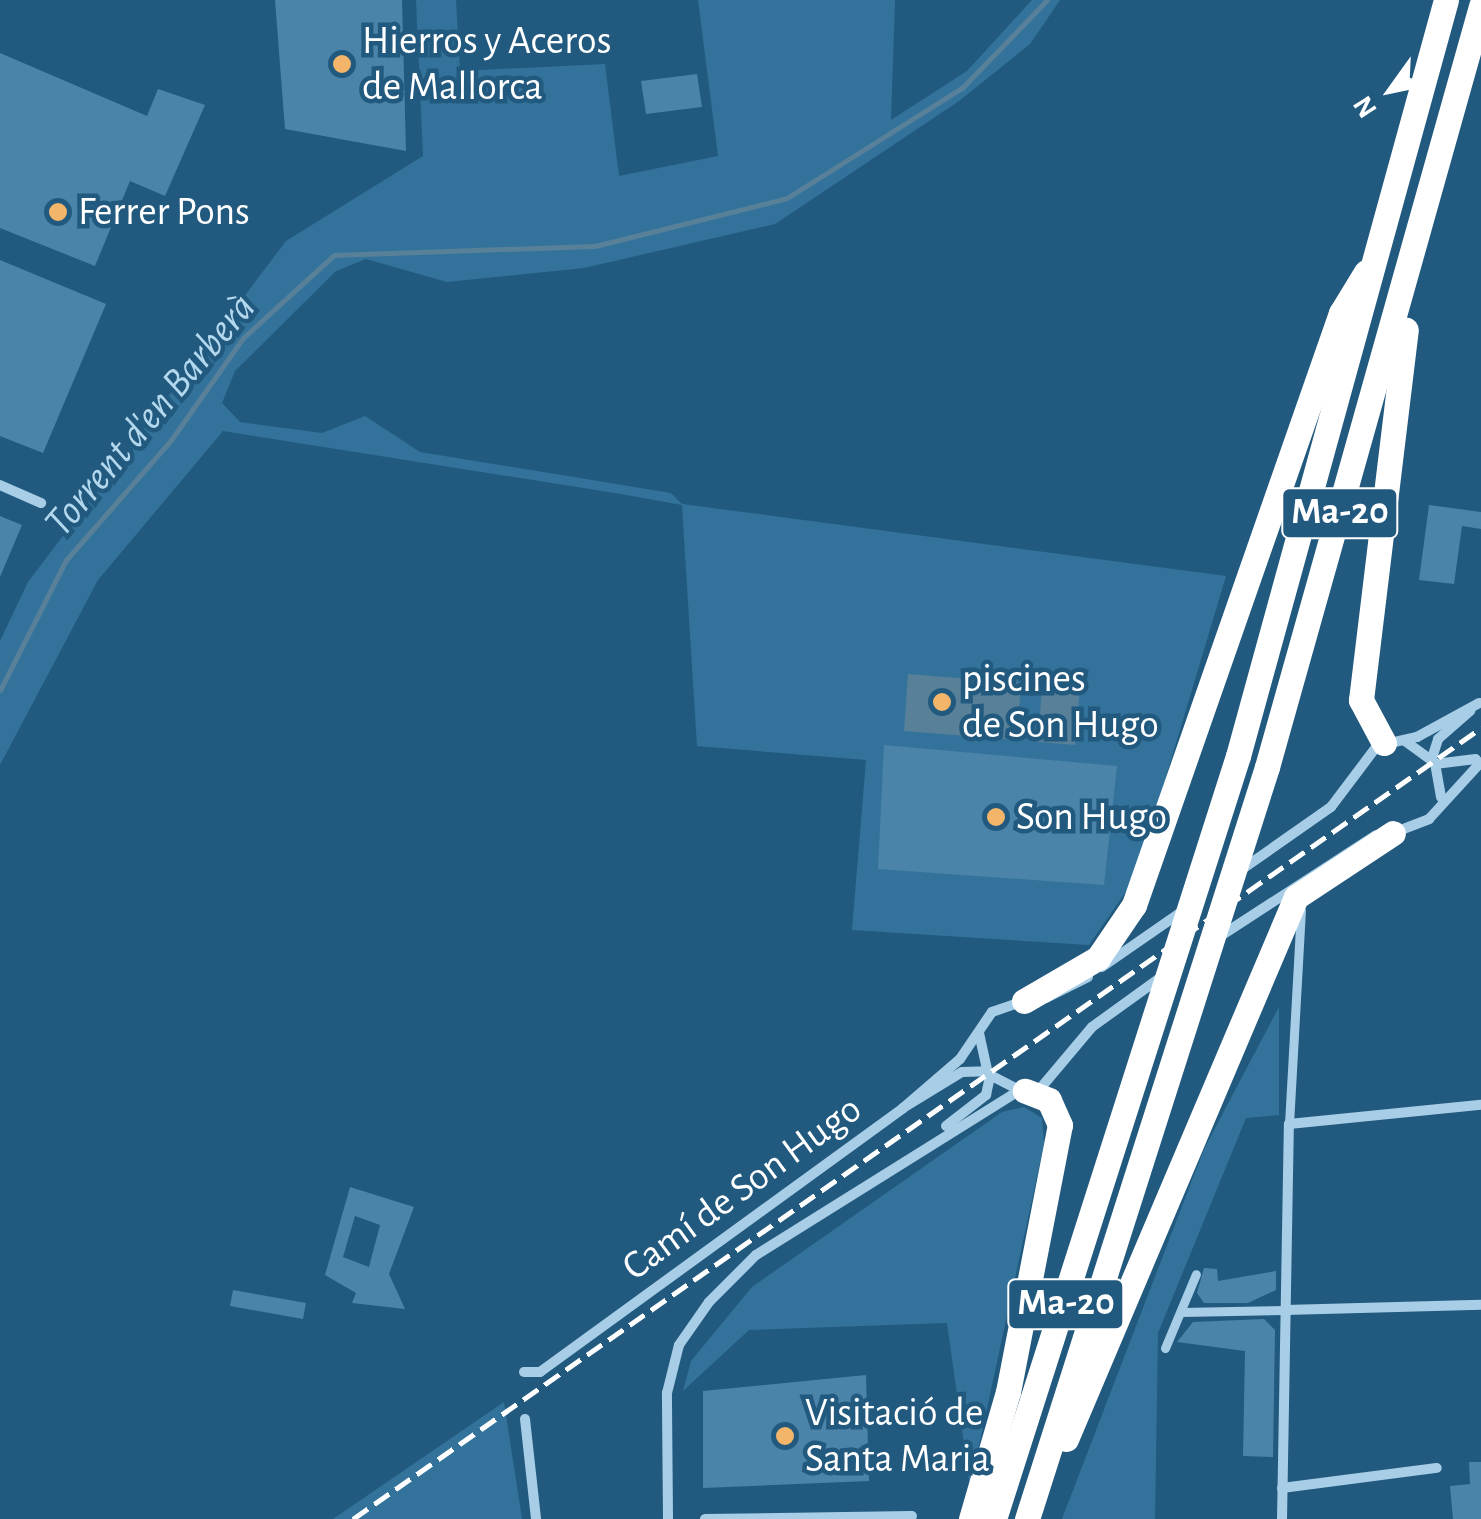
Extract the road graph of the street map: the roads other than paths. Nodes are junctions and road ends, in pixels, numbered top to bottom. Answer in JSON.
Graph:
{"nodes":[{"id":1,"x":1446,"y":0,"type":"edge"},
{"id":2,"x":1481,"y":6,"type":"edge"},
{"id":3,"x":1379,"y":251,"type":"junction"},
{"id":4,"x":1414,"y":260,"type":"junction"},
{"id":5,"x":0,"y":486,"type":"edge"},
{"id":6,"x":42,"y":502,"type":"dead end"},
{"id":7,"x":1480,"y":702,"type":"edge"},
{"id":8,"x":1392,"y":741,"type":"junction"},
{"id":9,"x":1481,"y":759,"type":"edge"},
{"id":10,"x":1433,"y":761,"type":"junction"},
{"id":11,"x":1436,"y":810,"type":"junction"},
{"id":12,"x":1392,"y":833,"type":"junction"},
{"id":13,"x":1301,"y":908,"type":"dead end"},
{"id":14,"x":1024,"y":1001,"type":"junction"},
{"id":15,"x":981,"y":1027,"type":"junction"},
{"id":16,"x":988,"y":1074,"type":"junction"},
{"id":17,"x":1022,"y":1091,"type":"junction"},
{"id":18,"x":1481,"y":1105,"type":"edge"},
{"id":19,"x":903,"y":1108,"type":"junction"},
{"id":20,"x":1289,"y":1124,"type":"junction"},
{"id":21,"x":930,"y":1140,"type":"junction"},
{"id":22,"x":1196,"y":1274,"type":"dead end"},
{"id":23,"x":1481,"y":1305,"type":"edge"},
{"id":24,"x":1286,"y":1310,"type":"junction"},
{"id":25,"x":1181,"y":1312,"type":"junction"},
{"id":26,"x":1166,"y":1348,"type":"dead end"},
{"id":27,"x":524,"y":1372,"type":"dead end"},
{"id":28,"x":525,"y":1418,"type":"dead end"},
{"id":29,"x":1437,"y":1468,"type":"dead end"},
{"id":30,"x":1282,"y":1488,"type":"junction"},
{"id":31,"x":1030,"y":1510,"type":"edge"},
{"id":32,"x":912,"y":1516,"type":"dead end"},
{"id":33,"x":536,"y":1519,"type":"edge"},
{"id":34,"x":668,"y":1519,"type":"edge"},
{"id":35,"x":706,"y":1519,"type":"edge"},
{"id":36,"x":971,"y":1519,"type":"edge"},
{"id":37,"x":994,"y":1519,"type":"edge"},
{"id":38,"x":1282,"y":1519,"type":"edge"}],
"edges":[{"from":1,"to":3,"type":"highway","number":"Ma-20"},
{"from":2,"to":4,"type":"highway","number":"Ma-20"},
{"from":3,"to":14,"type":"highway"},
{"from":3,"to":37,"type":"highway","number":"Ma-20"},
{"from":4,"to":8,"type":"highway"},
{"from":4,"to":31,"type":"highway","number":"Ma-20"},
{"from":5,"to":6,"type":"street"},
{"from":7,"to":8,"type":"street"},
{"from":7,"to":10,"type":"street"},
{"from":8,"to":10,"type":"street"},
{"from":8,"to":14,"type":"street"},
{"from":9,"to":10,"type":"street"},
{"from":9,"to":11,"type":"street"},
{"from":10,"to":11,"type":"street"},
{"from":11,"to":12,"type":"street"},
{"from":12,"to":17,"type":"street"},
{"from":12,"to":31,"type":"highway"},
{"from":13,"to":20,"type":"street"},
{"from":14,"to":15,"type":"street"},
{"from":15,"to":16,"type":"street"},
{"from":15,"to":19,"type":"street"},
{"from":16,"to":17,"type":"street"},
{"from":16,"to":19,"type":"street","name":"Camí de Son Hugo"},
{"from":16,"to":21,"type":"street"},
{"from":17,"to":21,"type":"street"},
{"from":17,"to":36,"type":"highway"},
{"from":18,"to":20,"type":"street"},
{"from":19,"to":27,"type":"street","name":"Camí de Son Hugo"},
{"from":20,"to":24,"type":"street"},
{"from":21,"to":34,"type":"street"},
{"from":22,"to":25,"type":"street"},
{"from":23,"to":24,"type":"street"},
{"from":24,"to":25,"type":"street"},
{"from":24,"to":30,"type":"street"},
{"from":25,"to":26,"type":"street"},
{"from":28,"to":33,"type":"street"},
{"from":29,"to":30,"type":"street"},
{"from":30,"to":38,"type":"street"},
{"from":32,"to":35,"type":"street"}]}
